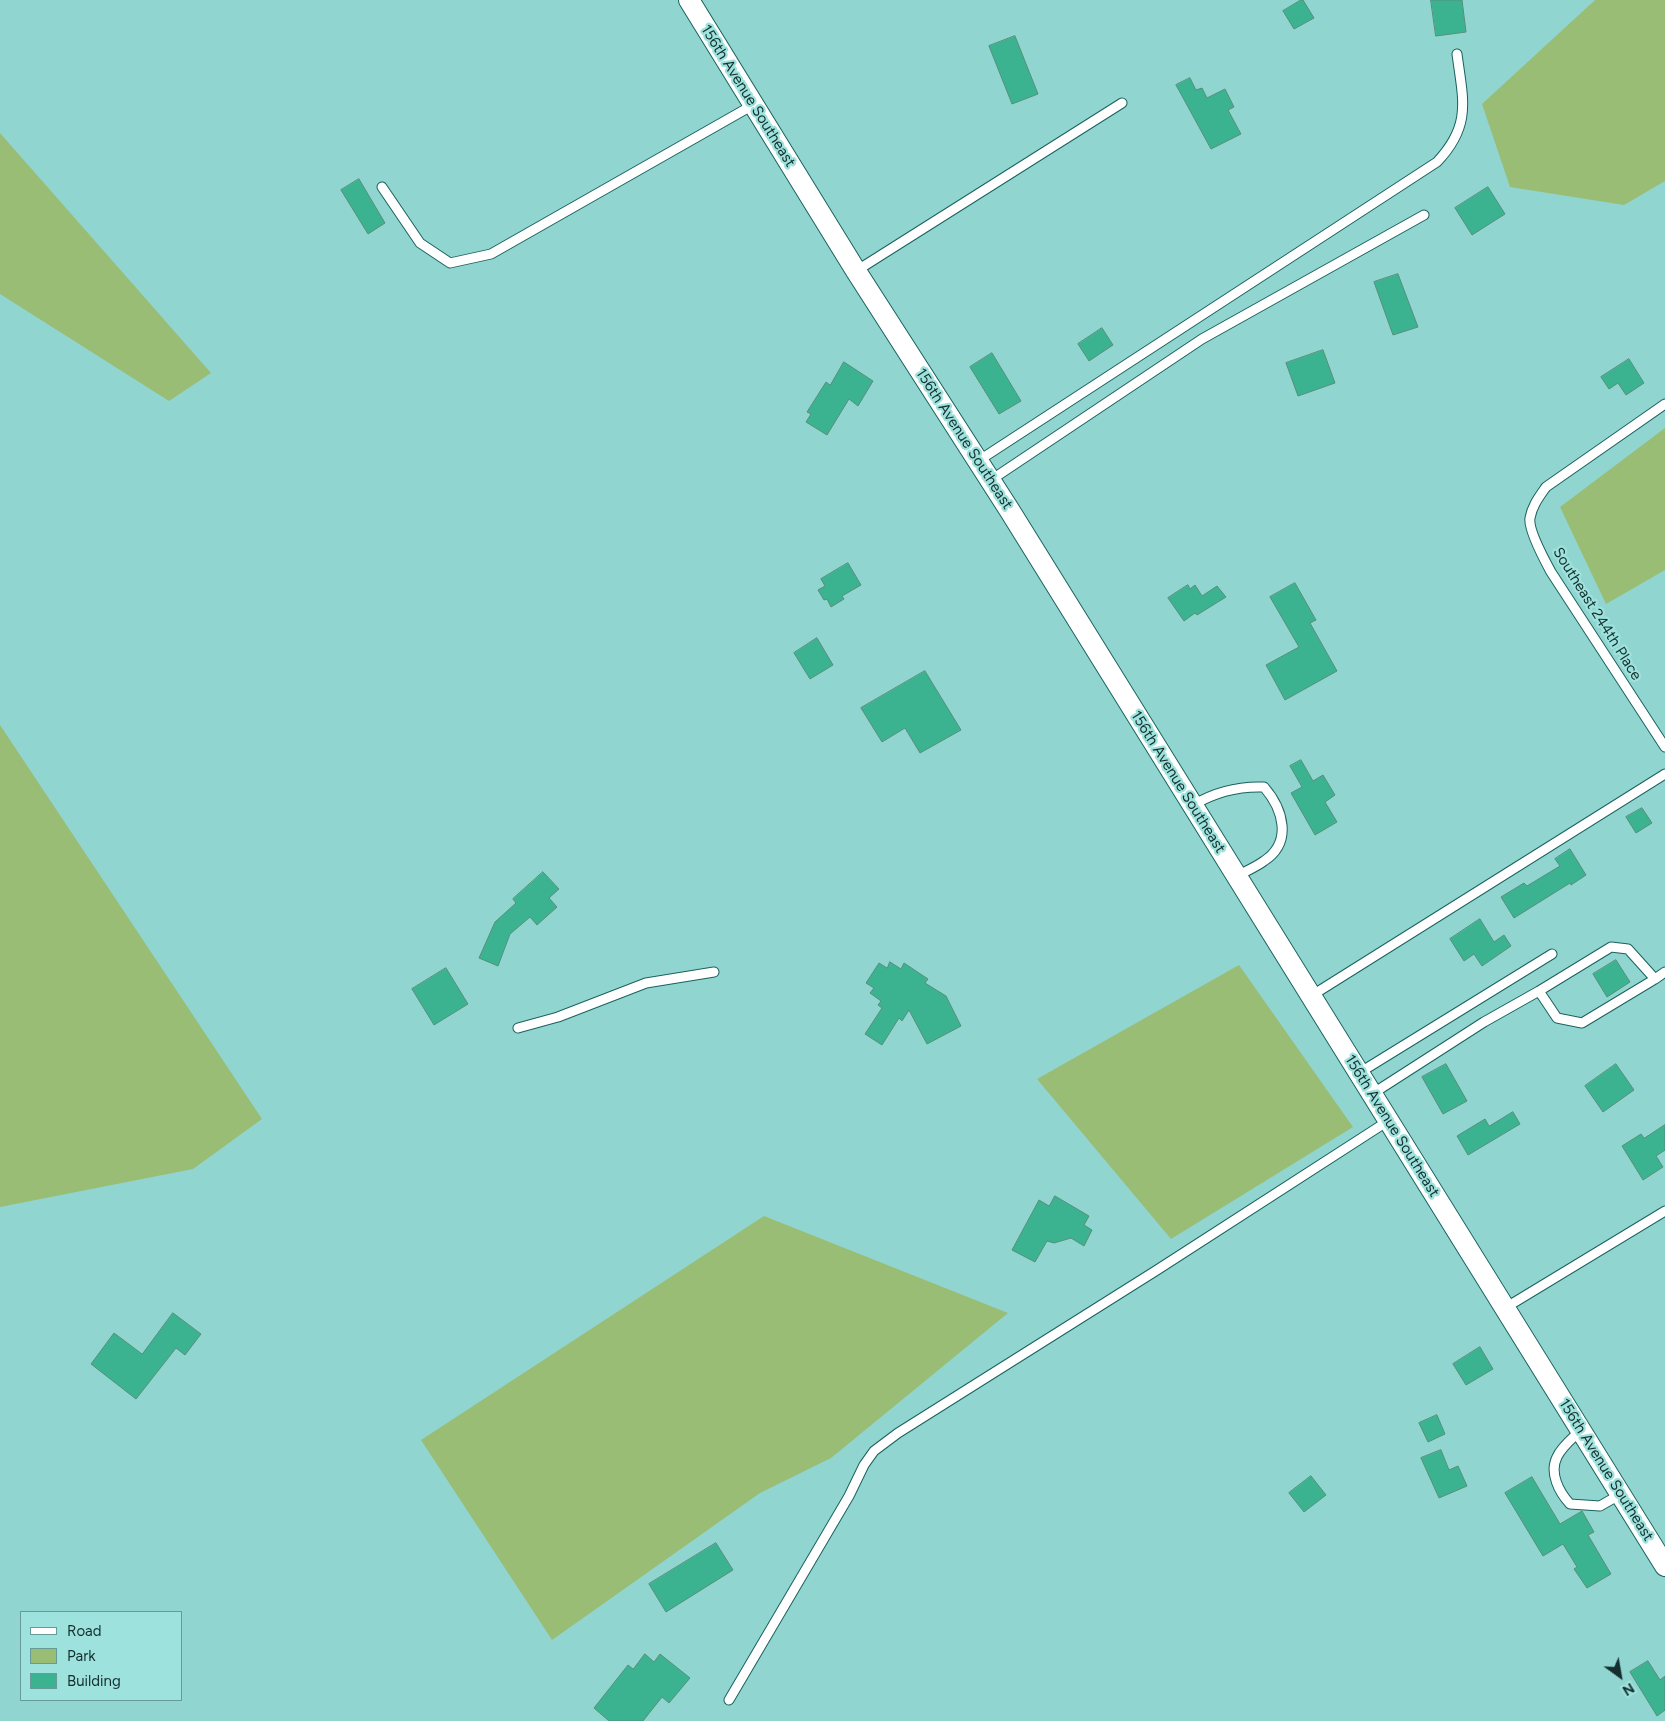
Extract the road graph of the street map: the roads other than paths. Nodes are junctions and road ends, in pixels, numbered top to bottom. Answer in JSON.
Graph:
{"nodes":[{"id":1,"x":688,"y":0,"type":"edge"},
{"id":2,"x":1457,"y":54,"type":"dead end"},
{"id":3,"x":1122,"y":103,"type":"dead end"},
{"id":4,"x":753,"y":105,"type":"junction"},
{"id":5,"x":382,"y":187,"type":"dead end"},
{"id":6,"x":1424,"y":215,"type":"dead end"},
{"id":7,"x":856,"y":271,"type":"junction"},
{"id":8,"x":1665,"y":404,"type":"edge"},
{"id":9,"x":978,"y":461,"type":"junction"},
{"id":10,"x":991,"y":480,"type":"junction"},
{"id":11,"x":1665,"y":747,"type":"edge"},
{"id":12,"x":1665,"y":774,"type":"edge"},
{"id":13,"x":1193,"y":805,"type":"junction"},
{"id":14,"x":1237,"y":876,"type":"junction"},
{"id":15,"x":1552,"y":954,"type":"dead end"},
{"id":16,"x":714,"y":972,"type":"dead end"},
{"id":17,"x":1665,"y":972,"type":"edge"},
{"id":18,"x":1655,"y":979,"type":"junction"},
{"id":19,"x":1539,"y":991,"type":"junction"},
{"id":20,"x":1312,"y":996,"type":"junction"},
{"id":21,"x":518,"y":1028,"type":"dead end"},
{"id":22,"x":1359,"y":1073,"type":"junction"},
{"id":23,"x":1372,"y":1094,"type":"junction"},
{"id":24,"x":1389,"y":1120,"type":"junction"},
{"id":25,"x":1665,"y":1211,"type":"edge"},
{"id":26,"x":1506,"y":1308,"type":"junction"},
{"id":27,"x":1581,"y":1430,"type":"junction"},
{"id":28,"x":1620,"y":1494,"type":"junction"},
{"id":29,"x":1665,"y":1566,"type":"edge"},
{"id":30,"x":729,"y":1700,"type":"dead end"}],
"edges":[{"from":1,"to":4,"type":"street","name":"156th Avenue Southeast"},
{"from":2,"to":9,"type":"lane"},
{"from":3,"to":7,"type":"lane"},
{"from":4,"to":5,"type":"lane"},
{"from":4,"to":7,"type":"street","name":"156th Avenue Southeast"},
{"from":6,"to":10,"type":"lane"},
{"from":7,"to":9,"type":"street","name":"156th Avenue Southeast"},
{"from":8,"to":11,"type":"lane","name":"Southeast 244th Place"},
{"from":9,"to":10,"type":"street","name":"156th Avenue Southeast"},
{"from":10,"to":13,"type":"street","name":"156th Avenue Southeast"},
{"from":12,"to":20,"type":"lane"},
{"from":13,"to":14,"type":"street","name":"156th Avenue Southeast"},
{"from":13,"to":14,"type":"lane"},
{"from":14,"to":20,"type":"street","name":"156th Avenue Southeast"},
{"from":15,"to":22,"type":"lane"},
{"from":16,"to":21,"type":"lane"},
{"from":17,"to":18,"type":"lane"},
{"from":18,"to":19,"type":"lane"},
{"from":18,"to":19,"type":"lane"},
{"from":19,"to":23,"type":"lane"},
{"from":20,"to":22,"type":"street","name":"156th Avenue Southeast"},
{"from":22,"to":23,"type":"street","name":"156th Avenue Southeast"},
{"from":23,"to":24,"type":"street","name":"156th Avenue Southeast"},
{"from":24,"to":26,"type":"street","name":"156th Avenue Southeast"},
{"from":24,"to":30,"type":"lane"},
{"from":25,"to":26,"type":"lane"},
{"from":26,"to":27,"type":"street","name":"156th Avenue Southeast"},
{"from":27,"to":28,"type":"street","name":"156th Avenue Southeast"},
{"from":27,"to":28,"type":"lane"},
{"from":28,"to":29,"type":"street","name":"156th Avenue Southeast"}]}
